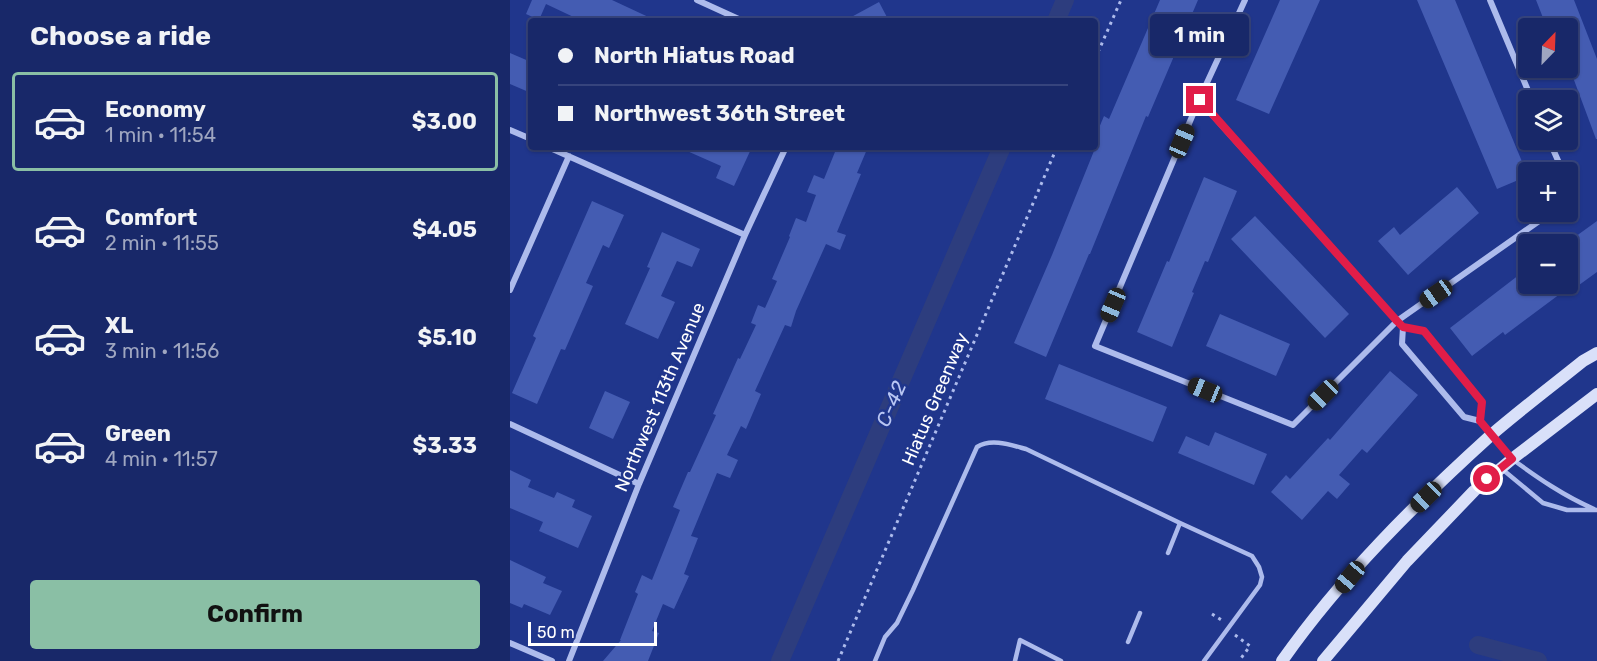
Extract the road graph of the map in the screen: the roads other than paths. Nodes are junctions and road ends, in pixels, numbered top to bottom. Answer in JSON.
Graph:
{"nodes":[{"id":1,"x":697,"y":0,"type":"edge"},
{"id":2,"x":1245,"y":0,"type":"edge"},
{"id":3,"x":1490,"y":0,"type":"edge"},
{"id":4,"x":736,"y":18,"type":"edge"},
{"id":5,"x":1528,"y":90,"type":"edge"},
{"id":6,"x":1200,"y":100,"type":"junction"},
{"id":7,"x":510,"y":130,"type":"edge"},
{"id":8,"x":528,"y":138,"type":"edge"},
{"id":9,"x":555,"y":150,"type":"edge"},
{"id":10,"x":785,"y":150,"type":"edge"},
{"id":11,"x":569,"y":156,"type":"junction"},
{"id":12,"x":1538,"y":222,"type":"edge"},
{"id":13,"x":746,"y":235,"type":"junction"},
{"id":14,"x":510,"y":290,"type":"edge"},
{"id":15,"x":1397,"y":321,"type":"junction"},
{"id":16,"x":1403,"y":327,"type":"junction"},
{"id":17,"x":1597,"y":353,"type":"edge"},
{"id":18,"x":1597,"y":394,"type":"edge"},
{"id":19,"x":1480,"y":421,"type":"junction"},
{"id":20,"x":510,"y":424,"type":"edge"},
{"id":21,"x":1491,"y":435,"type":"junction"},
{"id":22,"x":1512,"y":459,"type":"junction"},
{"id":23,"x":1501,"y":468,"type":"junction"},
{"id":24,"x":639,"y":484,"type":"junction"},
{"id":25,"x":1597,"y":510,"type":"edge"},
{"id":26,"x":1180,"y":523,"type":"junction"},
{"id":27,"x":1168,"y":553,"type":"dead end"},
{"id":28,"x":1140,"y":614,"type":"dead end"},
{"id":29,"x":1128,"y":642,"type":"dead end"},
{"id":30,"x":510,"y":643,"type":"edge"},
{"id":31,"x":552,"y":661,"type":"edge"},
{"id":32,"x":569,"y":661,"type":"edge"},
{"id":33,"x":875,"y":661,"type":"edge"},
{"id":34,"x":1015,"y":661,"type":"edge"},
{"id":35,"x":1061,"y":661,"type":"edge"},
{"id":36,"x":1204,"y":661,"type":"edge"},
{"id":37,"x":1282,"y":661,"type":"edge"},
{"id":38,"x":1323,"y":661,"type":"edge"}],
"edges":[{"from":1,"to":4,"type":"street"},
{"from":2,"to":6,"type":"street"},
{"from":3,"to":5,"type":"street"},
{"from":6,"to":15,"type":"street"},
{"from":6,"to":15,"type":"street"},
{"from":7,"to":8,"type":"street"},
{"from":9,"to":11,"type":"street"},
{"from":10,"to":13,"type":"street","name":"Northwest 113th Avenue"},
{"from":11,"to":13,"type":"street"},
{"from":11,"to":14,"type":"street"},
{"from":12,"to":15,"type":"street"},
{"from":13,"to":24,"type":"street","name":"Northwest 113th Avenue"},
{"from":15,"to":16,"type":"street"},
{"from":16,"to":19,"type":"street"},
{"from":16,"to":19,"type":"street"},
{"from":17,"to":21,"type":"main road"},
{"from":18,"to":22,"type":"main road"},
{"from":19,"to":21,"type":"street"},
{"from":20,"to":24,"type":"street"},
{"from":21,"to":22,"type":"street"},
{"from":21,"to":37,"type":"main road"},
{"from":22,"to":23,"type":"main road"},
{"from":22,"to":25,"type":"lane"},
{"from":23,"to":25,"type":"lane"},
{"from":23,"to":38,"type":"main road"},
{"from":24,"to":32,"type":"street","name":"Northwest 113th Avenue"},
{"from":26,"to":27,"type":"lane"},
{"from":26,"to":33,"type":"lane"},
{"from":26,"to":36,"type":"lane"},
{"from":28,"to":29,"type":"lane"},
{"from":30,"to":31,"type":"street"},
{"from":34,"to":35,"type":"lane"}]}
